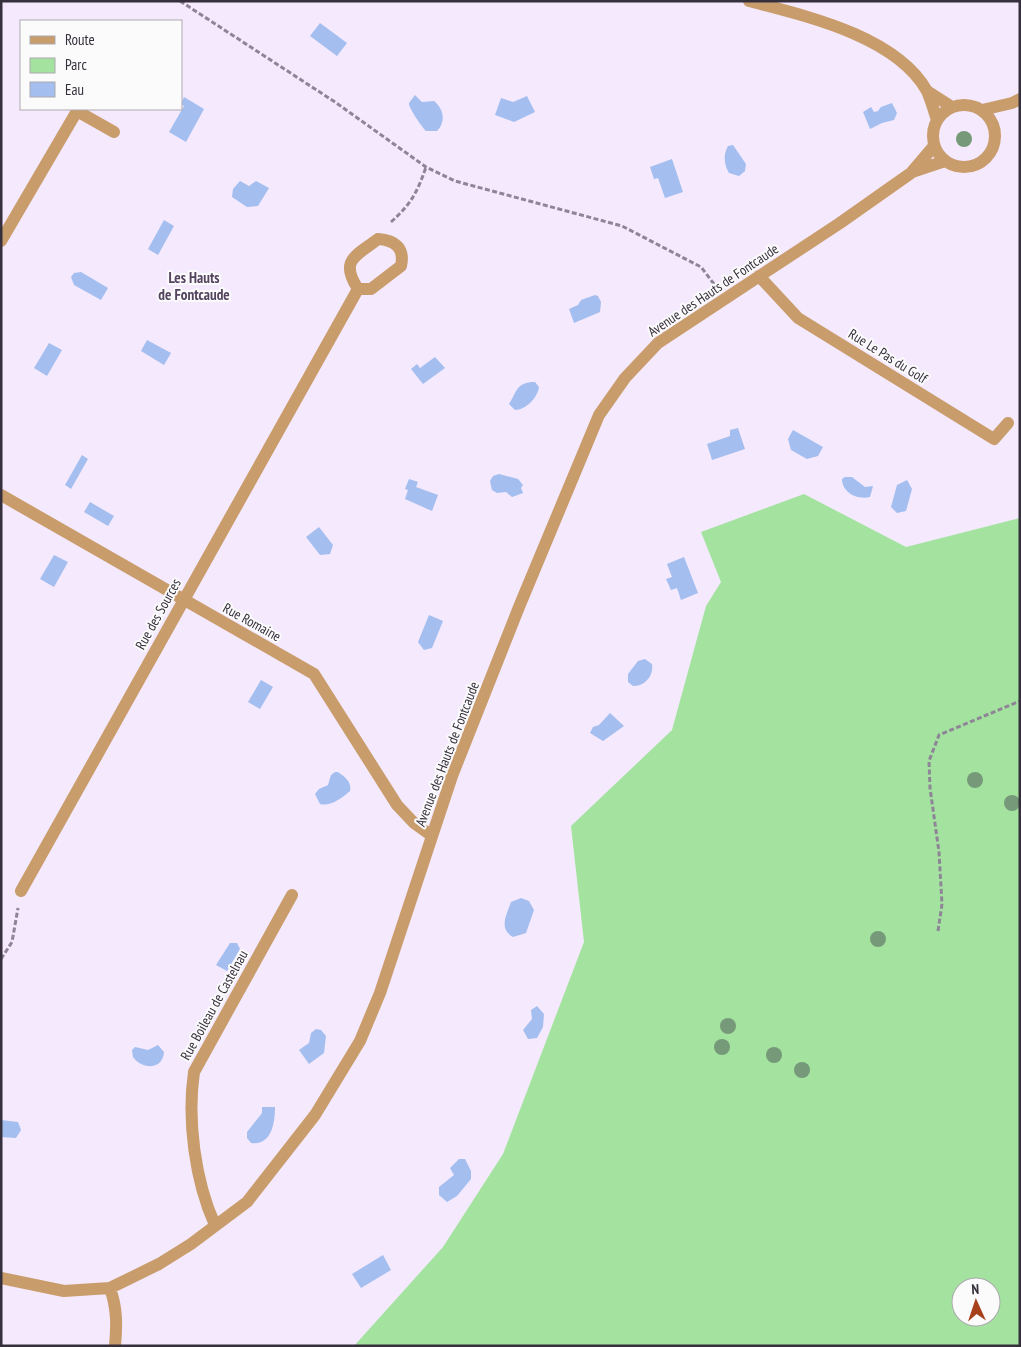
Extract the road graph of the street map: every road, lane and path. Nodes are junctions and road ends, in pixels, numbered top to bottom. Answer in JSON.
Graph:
{"nodes":[{"id":1,"x":180,"y":1,"type":"edge"},
{"id":2,"x":749,"y":1,"type":"edge"},
{"id":3,"x":927,"y":91,"type":"junction"},
{"id":4,"x":1016,"y":101,"type":"edge"},
{"id":5,"x":952,"y":107,"type":"junction"},
{"id":6,"x":982,"y":110,"type":"junction"},
{"id":7,"x":937,"y":120,"type":"junction"},
{"id":8,"x":994,"y":126,"type":"junction"},
{"id":9,"x":114,"y":132,"type":"dead end"},
{"id":10,"x":934,"y":146,"type":"junction"},
{"id":11,"x":945,"y":161,"type":"junction"},
{"id":12,"x":426,"y":168,"type":"junction"},
{"id":13,"x":911,"y":173,"type":"junction"},
{"id":14,"x":390,"y":239,"type":"junction"},
{"id":15,"x":1,"y":241,"type":"edge"},
{"id":16,"x":759,"y":276,"type":"junction"},
{"id":17,"x":358,"y":289,"type":"junction"},
{"id":18,"x":726,"y":299,"type":"junction"},
{"id":19,"x":1008,"y":423,"type":"dead end"},
{"id":20,"x":1,"y":495,"type":"edge"},
{"id":21,"x":182,"y":600,"type":"junction"},
{"id":22,"x":1020,"y":701,"type":"edge"},
{"id":23,"x":432,"y":836,"type":"junction"},
{"id":24,"x":21,"y":891,"type":"joint"},
{"id":25,"x":292,"y":894,"type":"dead end"},
{"id":26,"x":938,"y":931,"type":"dead end"},
{"id":27,"x":1,"y":959,"type":"edge"},
{"id":28,"x":215,"y":1225,"type":"junction"},
{"id":29,"x":1,"y":1278,"type":"edge"},
{"id":30,"x":110,"y":1288,"type":"junction"},
{"id":31,"x":115,"y":1346,"type":"edge"}],
"edges":[{"from":1,"to":12,"type":"path"},
{"from":2,"to":3,"type":"street"},
{"from":3,"to":5,"type":"street"},
{"from":3,"to":7,"type":"street"},
{"from":4,"to":6,"type":"street"},
{"from":4,"to":8,"type":"street"},
{"from":5,"to":6,"type":"street"},
{"from":5,"to":7,"type":"street"},
{"from":6,"to":8,"type":"street"},
{"from":7,"to":10,"type":"street"},
{"from":8,"to":11,"type":"street"},
{"from":9,"to":15,"type":"street"},
{"from":10,"to":11,"type":"street"},
{"from":10,"to":13,"type":"street","name":"Avenue des Hauts de Fontcaude"},
{"from":11,"to":13,"type":"street","name":"Avenue des Hauts de Fontcaude"},
{"from":12,"to":14,"type":"path"},
{"from":12,"to":18,"type":"path"},
{"from":13,"to":16,"type":"street","name":"Avenue des Hauts de Fontcaude"},
{"from":14,"to":17,"type":"street"},
{"from":14,"to":17,"type":"street"},
{"from":16,"to":18,"type":"street","name":"Avenue des Hauts de Fontcaude"},
{"from":16,"to":19,"type":"street","name":"Rue Le Pas du Golf"},
{"from":17,"to":21,"type":"street","name":"Rue des Sources"},
{"from":18,"to":23,"type":"street","name":"Avenue des Hauts de Fontcaude"},
{"from":20,"to":21,"type":"street","name":"Rue Romaine"},
{"from":21,"to":23,"type":"street","name":"Rue Romaine"},
{"from":21,"to":24,"type":"street","name":"Rue des Sources"},
{"from":22,"to":26,"type":"path"},
{"from":23,"to":28,"type":"street","name":"Avenue des Hauts de Fontcaude"},
{"from":24,"to":27,"type":"path"},
{"from":25,"to":28,"type":"street","name":"Rue Boileau de Castelnau"},
{"from":28,"to":30,"type":"street","name":"Avenue des Hauts de Fontcaude"},
{"from":29,"to":30,"type":"street","name":"Avenue des Hauts de Fontcaude"},
{"from":30,"to":31,"type":"street"}]}
